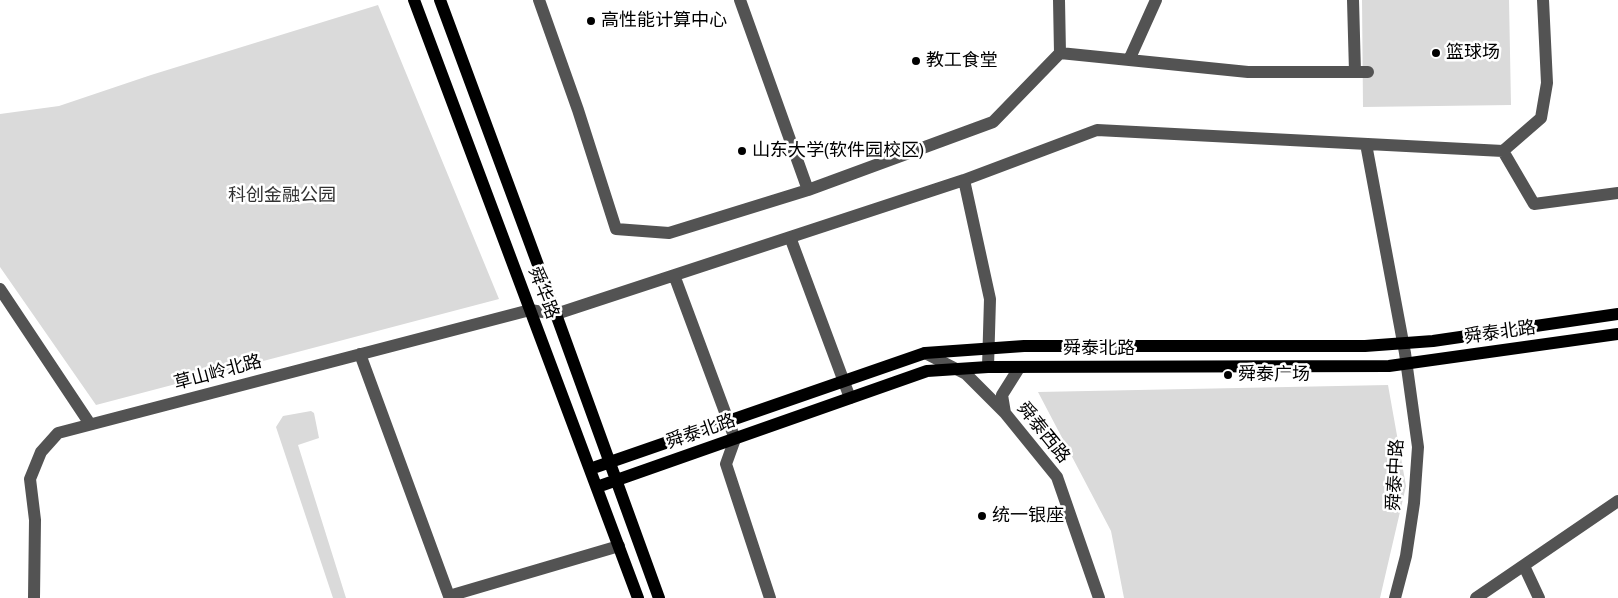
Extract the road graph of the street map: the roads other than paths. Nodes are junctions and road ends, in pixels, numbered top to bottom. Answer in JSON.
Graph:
{"nodes":[{"id":1,"x":414,"y":0,"type":"edge"},
{"id":2,"x":440,"y":0,"type":"edge"},
{"id":3,"x":538,"y":0,"type":"edge"},
{"id":4,"x":740,"y":0,"type":"edge"},
{"id":5,"x":1059,"y":0,"type":"edge"},
{"id":6,"x":1156,"y":0,"type":"edge"},
{"id":7,"x":1353,"y":0,"type":"edge"},
{"id":8,"x":1543,"y":0,"type":"edge"},
{"id":9,"x":1060,"y":53,"type":"junction"},
{"id":10,"x":1129,"y":60,"type":"junction"},
{"id":11,"x":1355,"y":72,"type":"junction"},
{"id":12,"x":1368,"y":72,"type":"dead end"},
{"id":13,"x":1366,"y":144,"type":"junction"},
{"id":14,"x":1503,"y":151,"type":"junction"},
{"id":15,"x":964,"y":180,"type":"junction"},
{"id":16,"x":808,"y":190,"type":"junction"},
{"id":17,"x":1618,"y":193,"type":"edge"},
{"id":18,"x":790,"y":237,"type":"junction"},
{"id":19,"x":674,"y":275,"type":"junction"},
{"id":20,"x":0,"y":289,"type":"edge"},
{"id":21,"x":530,"y":310,"type":"junction"},
{"id":22,"x":556,"y":314,"type":"junction"},
{"id":23,"x":1618,"y":314,"type":"edge"},
{"id":24,"x":1618,"y":334,"type":"edge"},
{"id":25,"x":989,"y":348,"type":"junction"},
{"id":26,"x":925,"y":353,"type":"junction"},
{"id":27,"x":1405,"y":353,"type":"junction"},
{"id":28,"x":360,"y":354,"type":"junction"},
{"id":29,"x":988,"y":366,"type":"junction"},
{"id":30,"x":1023,"y":367,"type":"junction"},
{"id":31,"x":958,"y":369,"type":"junction"},
{"id":32,"x":844,"y":381,"type":"junction"},
{"id":33,"x":850,"y":398,"type":"junction"},
{"id":34,"x":1005,"y":413,"type":"junction"},
{"id":35,"x":729,"y":421,"type":"junction"},
{"id":36,"x":90,"y":424,"type":"junction"},
{"id":37,"x":735,"y":439,"type":"junction"},
{"id":38,"x":610,"y":462,"type":"junction"},
{"id":39,"x":590,"y":468,"type":"junction"},
{"id":40,"x":616,"y":480,"type":"junction"},
{"id":41,"x":597,"y":487,"type":"junction"},
{"id":42,"x":1618,"y":501,"type":"edge"},
{"id":43,"x":619,"y":546,"type":"junction"},
{"id":44,"x":1524,"y":566,"type":"junction"},
{"id":45,"x":36,"y":596,"type":"edge"},
{"id":46,"x":638,"y":598,"type":"edge"},
{"id":47,"x":659,"y":598,"type":"edge"},
{"id":48,"x":770,"y":598,"type":"edge"},
{"id":49,"x":1099,"y":598,"type":"edge"},
{"id":50,"x":1395,"y":598,"type":"edge"},
{"id":51,"x":1476,"y":598,"type":"edge"},
{"id":52,"x":1539,"y":598,"type":"edge"}],
"edges":[{"from":1,"to":21,"type":"main road","name":"舜华路"},
{"from":2,"to":22,"type":"main road","name":"舜华路"},
{"from":3,"to":16,"type":"street"},
{"from":4,"to":16,"type":"street"},
{"from":5,"to":9,"type":"street"},
{"from":6,"to":10,"type":"street"},
{"from":7,"to":11,"type":"street"},
{"from":8,"to":14,"type":"street"},
{"from":9,"to":10,"type":"street"},
{"from":9,"to":16,"type":"street"},
{"from":10,"to":11,"type":"street"},
{"from":11,"to":12,"type":"street"},
{"from":13,"to":14,"type":"street"},
{"from":13,"to":15,"type":"street"},
{"from":13,"to":27,"type":"street","name":"舜泰中路"},
{"from":14,"to":17,"type":"street"},
{"from":15,"to":18,"type":"street"},
{"from":15,"to":25,"type":"street"},
{"from":18,"to":19,"type":"street"},
{"from":18,"to":32,"type":"street"},
{"from":19,"to":22,"type":"street"},
{"from":19,"to":35,"type":"street"},
{"from":20,"to":36,"type":"street"},
{"from":21,"to":22,"type":"street","name":"草山岭北路"},
{"from":21,"to":28,"type":"street","name":"草山岭北路"},
{"from":21,"to":39,"type":"main road","name":"舜华路"},
{"from":22,"to":38,"type":"main road","name":"舜华路"},
{"from":23,"to":27,"type":"main road"},
{"from":24,"to":27,"type":"main road","name":"舜泰北路"},
{"from":25,"to":26,"type":"main road"},
{"from":25,"to":27,"type":"main road"},
{"from":25,"to":29,"type":"street"},
{"from":26,"to":31,"type":"street","name":"舜泰西路"},
{"from":26,"to":32,"type":"main road"},
{"from":27,"to":30,"type":"main road","name":"舜泰北路"},
{"from":27,"to":50,"type":"street","name":"舜泰中路"},
{"from":28,"to":36,"type":"street","name":"草山岭北路"},
{"from":28,"to":43,"type":"street"},
{"from":29,"to":30,"type":"main road","name":"舜泰北路"},
{"from":29,"to":31,"type":"main road","name":"舜泰北路"},
{"from":30,"to":34,"type":"street"},
{"from":31,"to":33,"type":"main road","name":"舜泰北路"},
{"from":31,"to":34,"type":"street","name":"舜泰西路"},
{"from":32,"to":33,"type":"street"},
{"from":32,"to":35,"type":"main road"},
{"from":33,"to":37,"type":"main road","name":"舜泰北路"},
{"from":34,"to":49,"type":"street","name":"舜泰西路"},
{"from":35,"to":37,"type":"street"},
{"from":35,"to":38,"type":"main road"},
{"from":36,"to":45,"type":"street","name":"草山岭北路"},
{"from":37,"to":40,"type":"main road","name":"舜泰北路"},
{"from":37,"to":48,"type":"street"},
{"from":38,"to":39,"type":"main road"},
{"from":38,"to":40,"type":"main road","name":"舜华路"},
{"from":39,"to":41,"type":"main road","name":"舜华路"},
{"from":40,"to":41,"type":"main road","name":"舜泰北路"},
{"from":40,"to":47,"type":"main road","name":"舜华路"},
{"from":41,"to":43,"type":"main road","name":"舜华路"},
{"from":42,"to":44,"type":"street"},
{"from":43,"to":46,"type":"main road","name":"舜华路"},
{"from":44,"to":51,"type":"street"},
{"from":44,"to":52,"type":"street"}]}
